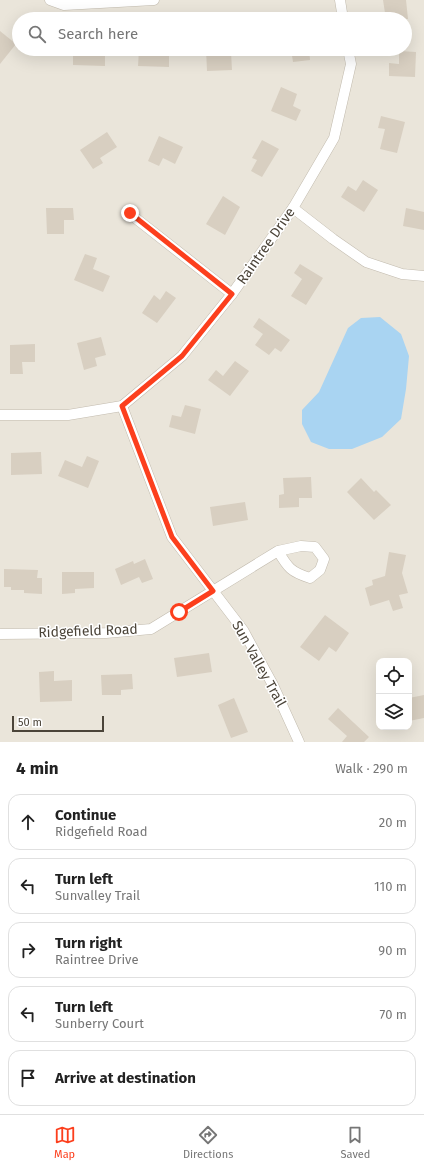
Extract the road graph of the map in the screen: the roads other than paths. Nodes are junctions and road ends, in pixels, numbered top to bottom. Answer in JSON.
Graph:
{"nodes":[{"id":1,"x":50,"y":0,"type":"edge"},
{"id":2,"x":154,"y":0,"type":"edge"},
{"id":3,"x":340,"y":0,"type":"edge"},
{"id":4,"x":342,"y":12,"type":"edge"},
{"id":5,"x":349,"y":56,"type":"edge"},
{"id":6,"x":293,"y":208,"type":"junction"},
{"id":7,"x":130,"y":213,"type":"dead end"},
{"id":8,"x":424,"y":276,"type":"edge"},
{"id":9,"x":232,"y":294,"type":"junction"},
{"id":10,"x":122,"y":406,"type":"junction"},
{"id":11,"x":0,"y":415,"type":"edge"},
{"id":12,"x":278,"y":551,"type":"dead end"},
{"id":13,"x":213,"y":591,"type":"junction"},
{"id":14,"x":0,"y":634,"type":"edge"},
{"id":15,"x":299,"y":742,"type":"edge"}],
"edges":[{"from":1,"to":2,"type":"street"},
{"from":3,"to":4,"type":"street"},
{"from":5,"to":6,"type":"street","name":"Raintree Drive"},
{"from":6,"to":8,"type":"street"},
{"from":6,"to":9,"type":"street","name":"Raintree Drive"},
{"from":7,"to":9,"type":"street"},
{"from":9,"to":10,"type":"street","name":"Raintree Drive"},
{"from":10,"to":11,"type":"street"},
{"from":10,"to":13,"type":"street","name":"Sun Valley Trail"},
{"from":12,"to":13,"type":"street","name":"Ridgefield Road"},
{"from":13,"to":14,"type":"street","name":"Ridgefield Road"},
{"from":13,"to":15,"type":"street","name":"Sun Valley Trail"}]}
